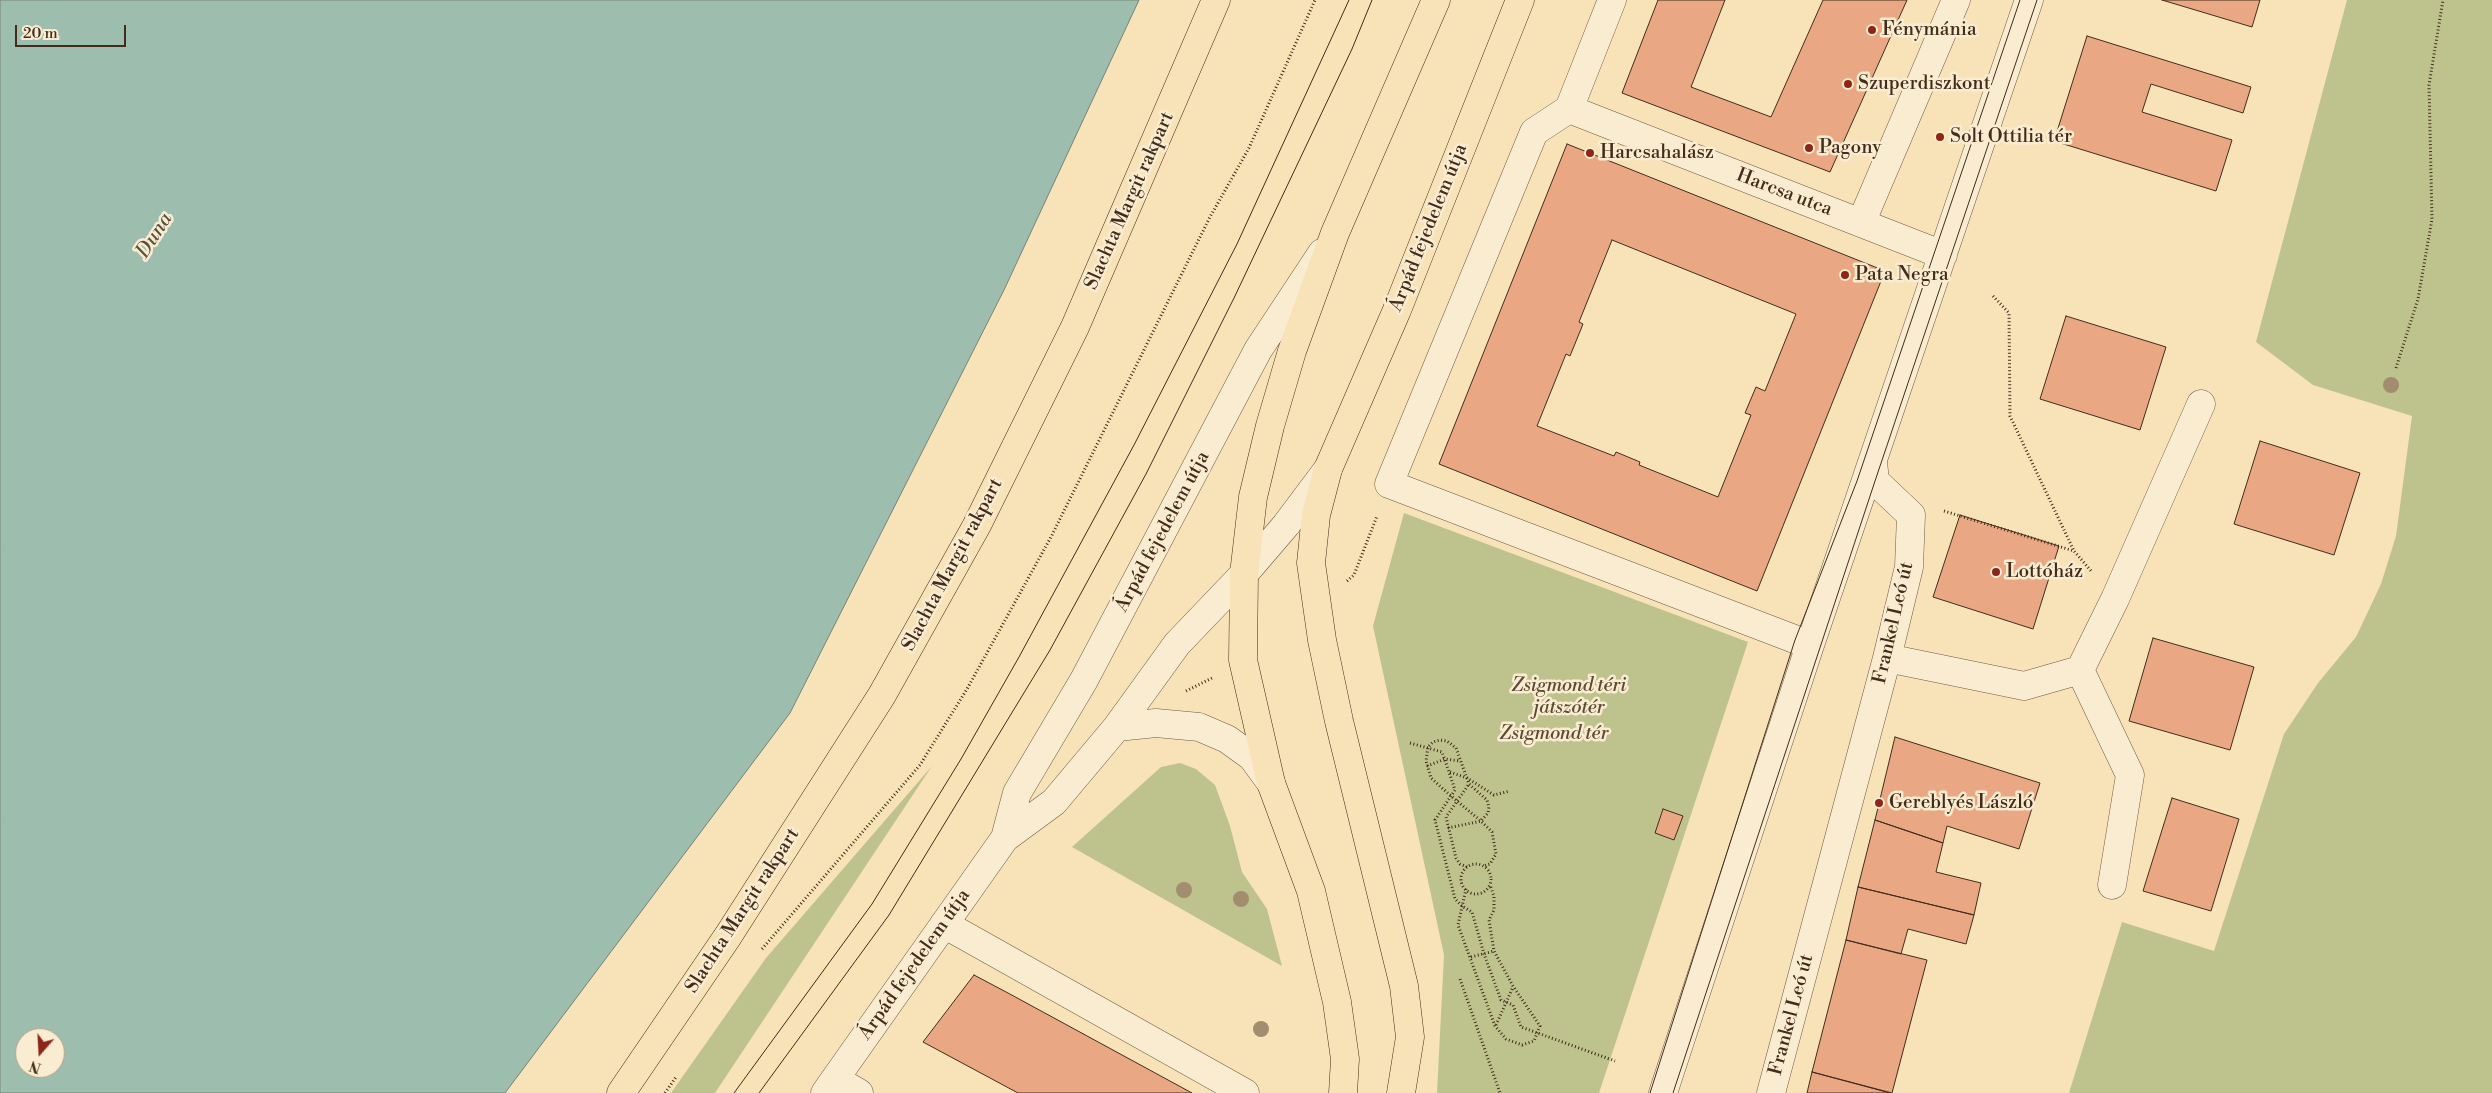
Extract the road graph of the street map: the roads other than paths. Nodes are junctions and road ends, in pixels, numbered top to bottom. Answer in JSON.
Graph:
{"nodes":[{"id":1,"x":1216,"y":0,"type":"edge"},
{"id":2,"x":1436,"y":0,"type":"edge"},
{"id":3,"x":1520,"y":0,"type":"edge"},
{"id":4,"x":1612,"y":0,"type":"edge"},
{"id":5,"x":1956,"y":0,"type":"edge"},
{"id":6,"x":2030,"y":0,"type":"edge"},
{"id":7,"x":1569,"y":109,"type":"junction"},
{"id":8,"x":1861,"y":223,"type":"junction"},
{"id":9,"x":1335,"y":232,"type":"junction"},
{"id":10,"x":1943,"y":255,"type":"junction"},
{"id":11,"x":2201,"y":404,"type":"dead end"},
{"id":12,"x":1873,"y":462,"type":"junction"},
{"id":13,"x":1328,"y":468,"type":"junction"},
{"id":14,"x":1244,"y":574,"type":"junction"},
{"id":15,"x":1810,"y":645,"type":"junction"},
{"id":16,"x":1887,"y":658,"type":"junction"},
{"id":17,"x":2080,"y":670,"type":"junction"},
{"id":18,"x":1117,"y":727,"type":"junction"},
{"id":19,"x":1272,"y":783,"type":"junction"},
{"id":20,"x":1005,"y":838,"type":"junction"},
{"id":21,"x":2112,"y":885,"type":"dead end"},
{"id":22,"x":944,"y":924,"type":"junction"},
{"id":23,"x":830,"y":1086,"type":"edge"},
{"id":24,"x":621,"y":1093,"type":"edge"},
{"id":25,"x":859,"y":1093,"type":"edge"},
{"id":26,"x":1245,"y":1093,"type":"edge"},
{"id":27,"x":1342,"y":1093,"type":"edge"},
{"id":28,"x":1401,"y":1093,"type":"edge"},
{"id":29,"x":1663,"y":1093,"type":"edge"},
{"id":30,"x":1771,"y":1093,"type":"edge"}],
"edges":[{"from":1,"to":24,"type":"main road","name":"Slachta Margit rakpart"},
{"from":2,"to":9,"type":"main road","name":"Árpád fejedelem útja"},
{"from":3,"to":13,"type":"main road","name":"Árpád fejedelem útja"},
{"from":4,"to":7,"type":"street"},
{"from":5,"to":8,"type":"street"},
{"from":6,"to":10,"type":"street"},
{"from":7,"to":8,"type":"street","name":"Harcsa utca"},
{"from":7,"to":15,"type":"street"},
{"from":8,"to":10,"type":"street","name":"Harcsa utca"},
{"from":9,"to":14,"type":"main road","name":"Árpád fejedelem útja"},
{"from":9,"to":20,"type":"street","name":"Árpád fejedelem útja"},
{"from":10,"to":12,"type":"street"},
{"from":11,"to":17,"type":"street"},
{"from":12,"to":15,"type":"street"},
{"from":12,"to":16,"type":"street","name":"Frankel Leó út"},
{"from":13,"to":14,"type":"street","name":"Árpád fejedelem útja"},
{"from":13,"to":28,"type":"main road"},
{"from":14,"to":18,"type":"street","name":"Árpád fejedelem útja"},
{"from":14,"to":19,"type":"main road"},
{"from":15,"to":29,"type":"street"},
{"from":16,"to":17,"type":"street"},
{"from":16,"to":30,"type":"street","name":"Frankel Leó út"},
{"from":17,"to":21,"type":"street"},
{"from":18,"to":19,"type":"street"},
{"from":18,"to":20,"type":"street","name":"Árpád fejedelem útja"},
{"from":19,"to":27,"type":"main road"},
{"from":20,"to":22,"type":"street","name":"Árpád fejedelem útja"},
{"from":22,"to":23,"type":"street","name":"Árpád fejedelem útja"},
{"from":22,"to":26,"type":"street"},
{"from":23,"to":25,"type":"street"}]}
